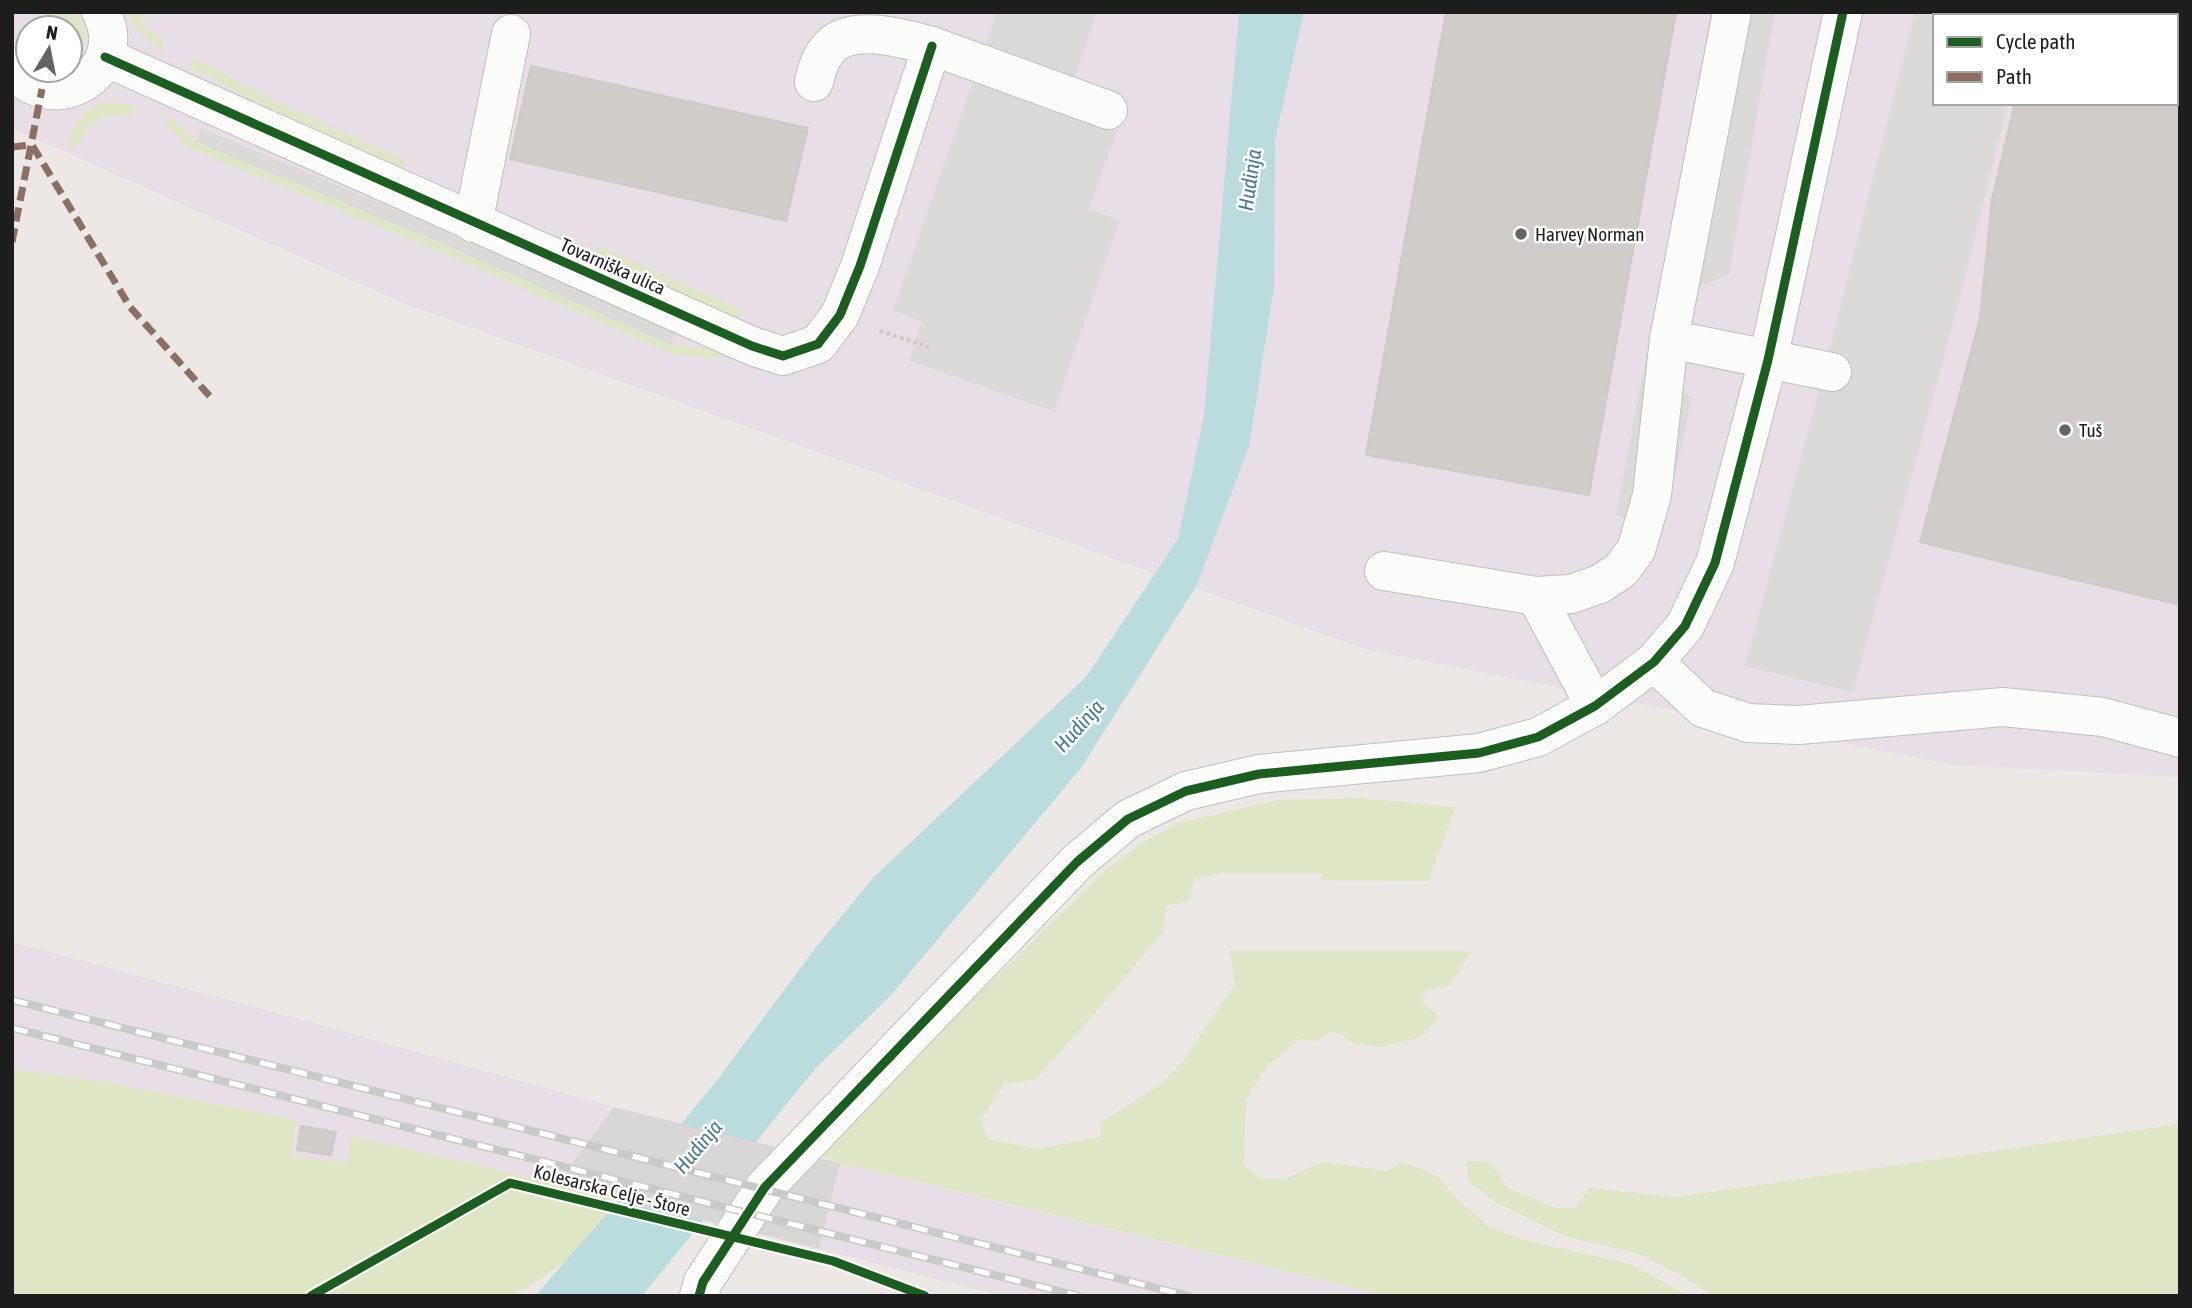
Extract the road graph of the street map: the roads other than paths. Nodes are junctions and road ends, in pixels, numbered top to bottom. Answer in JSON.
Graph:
{"nodes":[{"id":1,"x":101,"y":12,"type":"edge"},
{"id":2,"x":1732,"y":12,"type":"edge"},
{"id":3,"x":1843,"y":12,"type":"edge"},
{"id":4,"x":511,"y":34,"type":"dead end"},
{"id":5,"x":932,"y":46,"type":"junction"},
{"id":6,"x":105,"y":57,"type":"junction"},
{"id":7,"x":12,"y":67,"type":"edge"},
{"id":8,"x":814,"y":82,"type":"dead end"},
{"id":9,"x":1108,"y":110,"type":"dead end"},
{"id":10,"x":473,"y":223,"type":"junction"},
{"id":11,"x":1669,"y":339,"type":"junction"},
{"id":12,"x":1769,"y":360,"type":"junction"},
{"id":13,"x":1832,"y":372,"type":"dead end"},
{"id":14,"x":1384,"y":571,"type":"dead end"},
{"id":15,"x":1536,"y":596,"type":"junction"},
{"id":16,"x":1654,"y":662,"type":"junction"},
{"id":17,"x":1595,"y":706,"type":"junction"},
{"id":18,"x":2180,"y":738,"type":"edge"},
{"id":19,"x":699,"y":1296,"type":"edge"}],
"edges":[{"from":1,"to":6,"type":"street"},
{"from":2,"to":11,"type":"street"},
{"from":3,"to":12,"type":"street"},
{"from":4,"to":10,"type":"street"},
{"from":5,"to":8,"type":"street"},
{"from":5,"to":9,"type":"street"},
{"from":5,"to":10,"type":"street","name":"Tovarniška ulica"},
{"from":6,"to":7,"type":"street"},
{"from":6,"to":10,"type":"street","name":"Tovarniška ulica"},
{"from":11,"to":12,"type":"street"},
{"from":11,"to":15,"type":"street"},
{"from":12,"to":13,"type":"street"},
{"from":12,"to":16,"type":"street"},
{"from":14,"to":15,"type":"street"},
{"from":15,"to":17,"type":"street"},
{"from":16,"to":17,"type":"street"},
{"from":16,"to":18,"type":"street"},
{"from":17,"to":19,"type":"street"}]}
